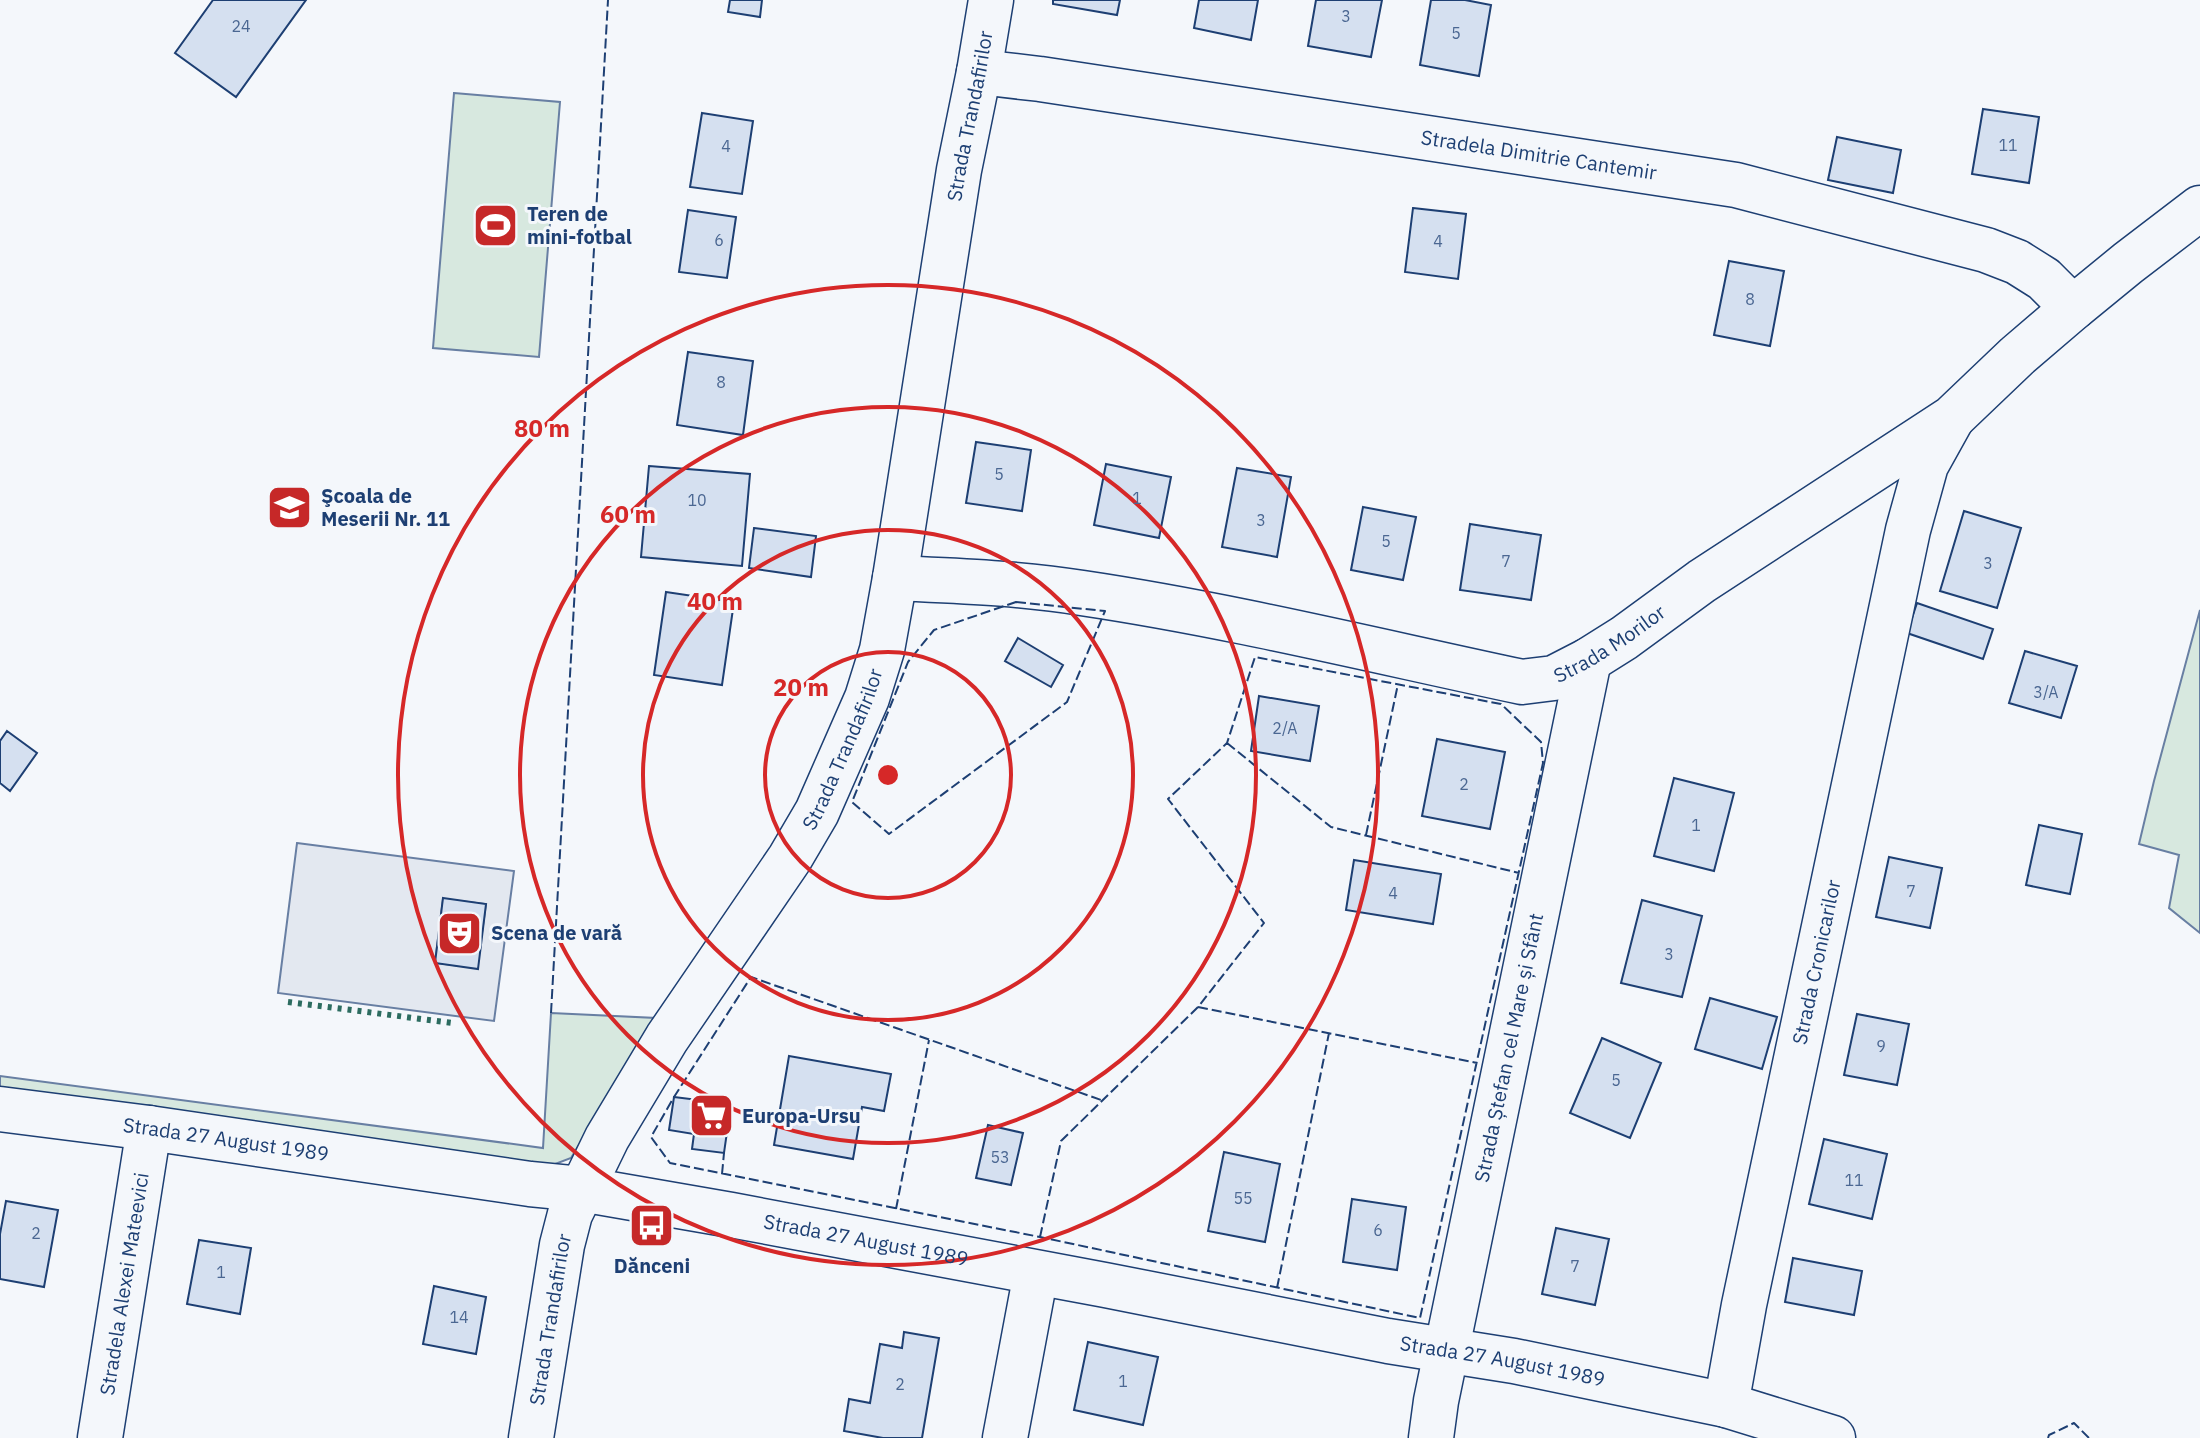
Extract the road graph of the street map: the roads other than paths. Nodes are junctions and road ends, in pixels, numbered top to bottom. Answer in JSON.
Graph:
{"nodes":[{"id":1,"x":991,"y":0,"type":"edge"},
{"id":2,"x":979,"y":72,"type":"junction"},
{"id":3,"x":2200,"y":208,"type":"edge"},
{"id":4,"x":2073,"y":308,"type":"junction"},
{"id":5,"x":1952,"y":418,"type":"junction"},
{"id":6,"x":895,"y":578,"type":"junction"},
{"id":7,"x":1589,"y":660,"type":"junction"},
{"id":8,"x":0,"y":1109,"type":"edge"},
{"id":9,"x":149,"y":1128,"type":"junction"},
{"id":10,"x":581,"y":1189,"type":"junction"},
{"id":11,"x":1036,"y":1273,"type":"junction"},
{"id":12,"x":1448,"y":1350,"type":"junction"},
{"id":13,"x":1726,"y":1405,"type":"junction"},
{"id":14,"x":100,"y":1438,"type":"edge"},
{"id":15,"x":531,"y":1438,"type":"edge"},
{"id":16,"x":1005,"y":1438,"type":"edge"},
{"id":17,"x":1431,"y":1438,"type":"edge"},
{"id":18,"x":1833,"y":1438,"type":"edge"}],
"edges":[{"from":1,"to":2,"type":"street","name":"Strada Trandafirilor"},
{"from":2,"to":4,"type":"street","name":"Stradela Dimitrie Cantemir"},
{"from":2,"to":6,"type":"street","name":"Strada Trandafirilor"},
{"from":3,"to":4,"type":"street","name":"Strada Morilor"},
{"from":4,"to":5,"type":"street","name":"Strada Morilor"},
{"from":5,"to":7,"type":"street","name":"Strada Morilor"},
{"from":5,"to":13,"type":"street","name":"Strada Cronicarilor"},
{"from":6,"to":7,"type":"street","name":"Strada Morilor"},
{"from":6,"to":10,"type":"street","name":"Strada Trandafirilor"},
{"from":7,"to":12,"type":"street","name":"Strada Ștefan cel Mare și Sfânt"},
{"from":8,"to":9,"type":"street","name":"Strada 27 August 1989"},
{"from":9,"to":10,"type":"street","name":"Strada 27 August 1989"},
{"from":9,"to":14,"type":"street","name":"Stradela Alexei Mateevici"},
{"from":10,"to":11,"type":"street","name":"Strada 27 August 1989"},
{"from":10,"to":15,"type":"street","name":"Strada Trandafirilor"},
{"from":11,"to":12,"type":"street","name":"Strada 27 August 1989"},
{"from":11,"to":16,"type":"street"},
{"from":12,"to":13,"type":"street","name":"Strada 27 August 1989"},
{"from":12,"to":17,"type":"street","name":"Strada Ștefan cel Mare și Sfânt"},
{"from":13,"to":18,"type":"street"}]}
